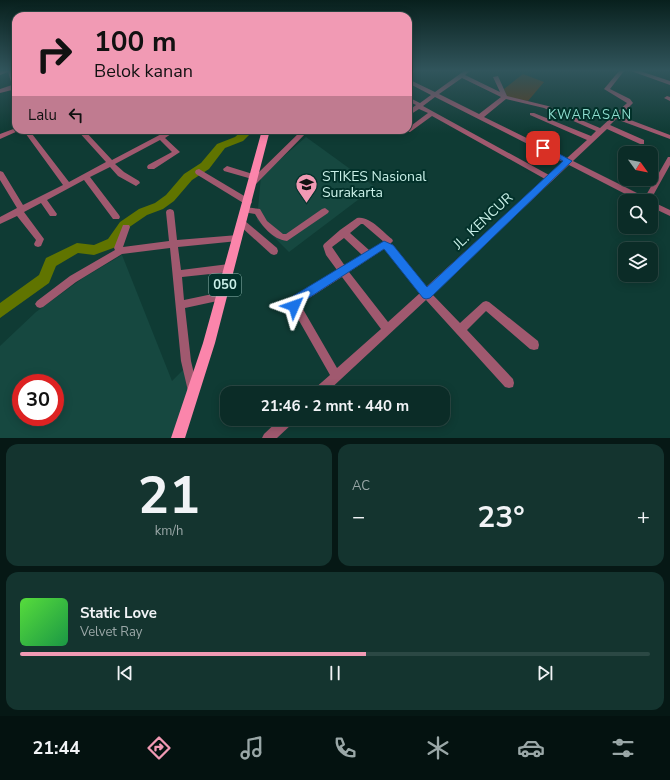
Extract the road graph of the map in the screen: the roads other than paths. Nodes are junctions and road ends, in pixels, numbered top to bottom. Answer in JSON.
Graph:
{"nodes":[{"id":1,"x":430,"y":91,"type":"edge"},
{"id":2,"x":439,"y":91,"type":"edge"},
{"id":3,"x":494,"y":91,"type":"edge"},
{"id":4,"x":502,"y":91,"type":"edge"},
{"id":5,"x":612,"y":91,"type":"edge"},
{"id":6,"x":12,"y":92,"type":"edge"},
{"id":7,"x":435,"y":94,"type":"junction"},
{"id":8,"x":0,"y":96,"type":"edge"},
{"id":9,"x":505,"y":97,"type":"junction"},
{"id":10,"x":412,"y":101,"type":"edge"},
{"id":11,"x":420,"y":106,"type":"junction"},
{"id":12,"x":412,"y":111,"type":"edge"},
{"id":13,"x":432,"y":113,"type":"junction"},
{"id":14,"x":532,"y":114,"type":"dead end"},
{"id":15,"x":479,"y":117,"type":"junction"},
{"id":16,"x":616,"y":117,"type":"junction"},
{"id":17,"x":412,"y":128,"type":"edge"},
{"id":18,"x":603,"y":128,"type":"junction"},
{"id":19,"x":12,"y":132,"type":"edge"},
{"id":20,"x":29,"y":134,"type":"edge"},
{"id":21,"x":84,"y":134,"type":"edge"},
{"id":22,"x":166,"y":134,"type":"edge"},
{"id":23,"x":265,"y":134,"type":"edge"},
{"id":24,"x":302,"y":134,"type":"edge"},
{"id":25,"x":0,"y":137,"type":"edge"},
{"id":26,"x":160,"y":137,"type":"junction"},
{"id":27,"x":670,"y":137,"type":"edge"},
{"id":28,"x":592,"y":139,"type":"junction"},
{"id":29,"x":642,"y":142,"type":"dead end"},
{"id":30,"x":670,"y":159,"type":"edge"},
{"id":31,"x":568,"y":161,"type":"junction"},
{"id":32,"x":110,"y":163,"type":"junction"},
{"id":33,"x":151,"y":167,"type":"dead end"},
{"id":34,"x":227,"y":169,"type":"dead end"},
{"id":35,"x":199,"y":172,"type":"dead end"},
{"id":36,"x":0,"y":174,"type":"edge"},
{"id":37,"x":85,"y":176,"type":"junction"},
{"id":38,"x":550,"y":179,"type":"junction"},
{"id":39,"x":254,"y":180,"type":"junction"},
{"id":40,"x":136,"y":183,"type":"dead end"},
{"id":41,"x":67,"y":185,"type":"junction"},
{"id":42,"x":42,"y":198,"type":"junction"},
{"id":43,"x":247,"y":206,"type":"junction"},
{"id":44,"x":658,"y":207,"type":"edge"},
{"id":45,"x":19,"y":210,"type":"junction"},
{"id":46,"x":325,"y":211,"type":"dead end"},
{"id":47,"x":170,"y":212,"type":"dead end"},
{"id":48,"x":670,"y":213,"type":"edge"},
{"id":49,"x":53,"y":214,"type":"dead end"},
{"id":50,"x":116,"y":217,"type":"dead end"},
{"id":51,"x":0,"y":221,"type":"edge"},
{"id":52,"x":242,"y":224,"type":"junction"},
{"id":53,"x":126,"y":227,"type":"dead end"},
{"id":54,"x":343,"y":232,"type":"junction"},
{"id":55,"x":238,"y":238,"type":"junction"},
{"id":56,"x":389,"y":241,"type":"dead end"},
{"id":57,"x":38,"y":244,"type":"dead end"},
{"id":58,"x":174,"y":244,"type":"junction"},
{"id":59,"x":120,"y":251,"type":"junction"},
{"id":60,"x":274,"y":251,"type":"dead end"},
{"id":61,"x":366,"y":253,"type":"dead end"},
{"id":62,"x":229,"y":268,"type":"junction"},
{"id":63,"x":344,"y":270,"type":"junction"},
{"id":64,"x":176,"y":274,"type":"junction"},
{"id":65,"x":426,"y":294,"type":"junction"},
{"id":66,"x":222,"y":296,"type":"junction"},
{"id":67,"x":40,"y":304,"type":"dead end"},
{"id":68,"x":180,"y":304,"type":"junction"},
{"id":69,"x":387,"y":329,"type":"junction"},
{"id":70,"x":460,"y":330,"type":"junction"},
{"id":71,"x":534,"y":345,"type":"dead end"},
{"id":72,"x":336,"y":376,"type":"junction"},
{"id":73,"x":509,"y":383,"type":"dead end"},
{"id":74,"x":325,"y":386,"type":"edge"},
{"id":75,"x":193,"y":391,"type":"junction"},
{"id":76,"x":281,"y":426,"type":"edge"},
{"id":77,"x":178,"y":438,"type":"edge"},
{"id":78,"x":268,"y":438,"type":"edge"}],
"edges":[{"from":1,"to":7,"type":"street"},
{"from":2,"to":7,"type":"street"},
{"from":3,"to":9,"type":"street"},
{"from":4,"to":9,"type":"street"},
{"from":5,"to":16,"type":"street","name":"JL. KENCUR"},
{"from":6,"to":8,"type":"street"},
{"from":7,"to":11,"type":"street"},
{"from":7,"to":15,"type":"street"},
{"from":9,"to":15,"type":"street"},
{"from":9,"to":18,"type":"street"},
{"from":10,"to":11,"type":"street"},
{"from":11,"to":12,"type":"street"},
{"from":11,"to":13,"type":"street"},
{"from":13,"to":17,"type":"street"},
{"from":13,"to":38,"type":"street"},
{"from":14,"to":28,"type":"street"},
{"from":15,"to":31,"type":"street"},
{"from":16,"to":18,"type":"street","name":"JL. KENCUR"},
{"from":16,"to":27,"type":"street"},
{"from":18,"to":28,"type":"street","name":"JL. KENCUR"},
{"from":18,"to":29,"type":"street"},
{"from":19,"to":25,"type":"street"},
{"from":20,"to":41,"type":"street"},
{"from":21,"to":32,"type":"street"},
{"from":22,"to":26,"type":"street"},
{"from":23,"to":39,"type":"main road","number":"050"},
{"from":24,"to":39,"type":"street"},
{"from":26,"to":32,"type":"street"},
{"from":26,"to":33,"type":"street"},
{"from":28,"to":31,"type":"street","name":"JL. KENCUR"},
{"from":30,"to":31,"type":"street"},
{"from":31,"to":38,"type":"street","name":"JL. KENCUR"},
{"from":32,"to":37,"type":"street"},
{"from":32,"to":40,"type":"street"},
{"from":34,"to":39,"type":"street"},
{"from":35,"to":43,"type":"street"},
{"from":36,"to":45,"type":"street"},
{"from":37,"to":41,"type":"street"},
{"from":37,"to":50,"type":"street"},
{"from":38,"to":65,"type":"street","name":"JL. KENCUR"},
{"from":39,"to":43,"type":"main road","number":"050"},
{"from":41,"to":42,"type":"street"},
{"from":42,"to":45,"type":"street"},
{"from":42,"to":49,"type":"street"},
{"from":43,"to":46,"type":"street"},
{"from":43,"to":52,"type":"main road","number":"050"},
{"from":44,"to":48,"type":"street"},
{"from":45,"to":51,"type":"street"},
{"from":45,"to":57,"type":"street"},
{"from":47,"to":58,"type":"street"},
{"from":52,"to":55,"type":"main road","number":"050"},
{"from":52,"to":60,"type":"street"},
{"from":53,"to":59,"type":"street"},
{"from":54,"to":56,"type":"street"},
{"from":54,"to":61,"type":"street"},
{"from":54,"to":63,"type":"street"},
{"from":55,"to":58,"type":"street"},
{"from":55,"to":62,"type":"main road","number":"050"},
{"from":58,"to":59,"type":"street"},
{"from":58,"to":64,"type":"street"},
{"from":59,"to":67,"type":"street"},
{"from":62,"to":64,"type":"street"},
{"from":62,"to":66,"type":"main road","number":"050"},
{"from":63,"to":65,"type":"street"},
{"from":63,"to":69,"type":"street"},
{"from":63,"to":72,"type":"street"},
{"from":64,"to":68,"type":"street"},
{"from":65,"to":69,"type":"street","name":"JL. KENCUR"},
{"from":65,"to":70,"type":"street"},
{"from":66,"to":68,"type":"street"},
{"from":66,"to":75,"type":"main road","number":"050"},
{"from":68,"to":75,"type":"street"},
{"from":69,"to":72,"type":"street","name":"JL. KENCUR"},
{"from":70,"to":71,"type":"street"},
{"from":70,"to":73,"type":"street"},
{"from":72,"to":74,"type":"street","name":"JL. KENCUR"},
{"from":75,"to":77,"type":"main road","number":"050"},
{"from":76,"to":78,"type":"street"}]}
